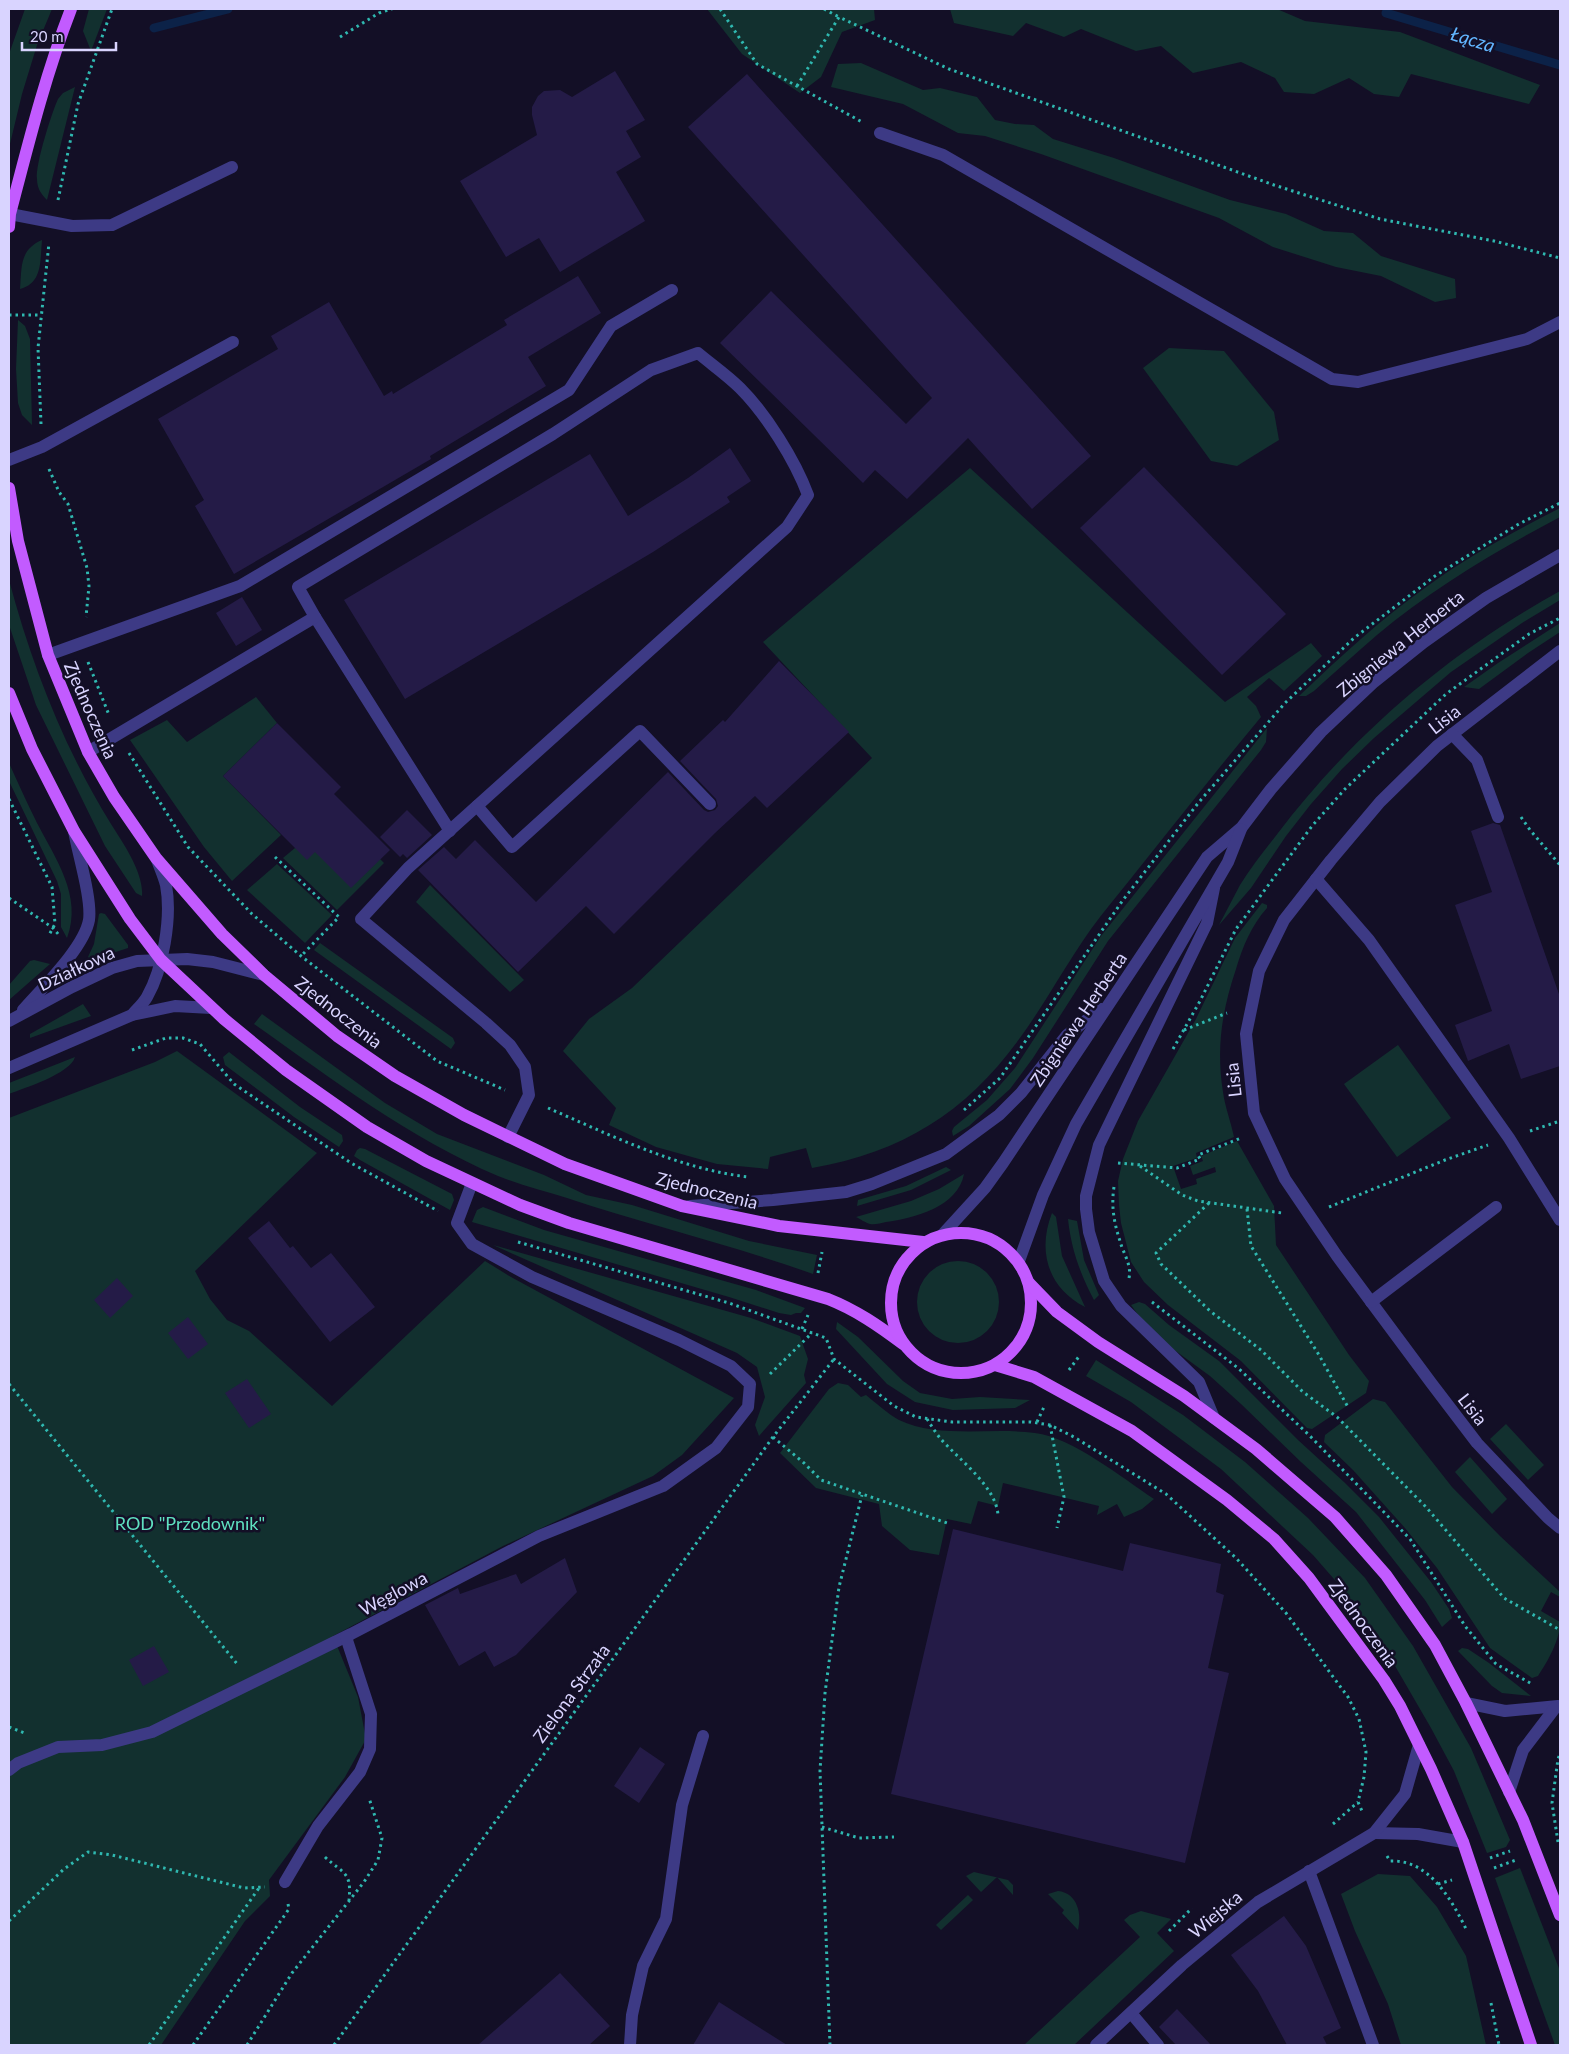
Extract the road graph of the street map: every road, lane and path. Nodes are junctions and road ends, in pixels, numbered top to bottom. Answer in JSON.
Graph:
{"nodes":[{"id":1,"x":71,"y":9,"type":"edge"},
{"id":2,"x":112,"y":9,"type":"edge"},
{"id":3,"x":392,"y":9,"type":"edge"},
{"id":4,"x":720,"y":9,"type":"edge"},
{"id":5,"x":824,"y":9,"type":"edge"},
{"id":6,"x":839,"y":17,"type":"junction"},
{"id":7,"x":340,"y":37,"type":"dead end"},
{"id":8,"x":797,"y":86,"type":"junction"},
{"id":9,"x":880,"y":132,"type":"joint"},
{"id":10,"x":232,"y":167,"type":"dead end"},
{"id":11,"x":10,"y":221,"type":"edge"},
{"id":12,"x":53,"y":223,"type":"junction"},
{"id":13,"x":1560,"y":258,"type":"edge"},
{"id":14,"x":672,"y":290,"type":"dead end"},
{"id":15,"x":9,"y":314,"type":"edge"},
{"id":16,"x":41,"y":315,"type":"junction"},
{"id":17,"x":1560,"y":322,"type":"edge"},
{"id":18,"x":233,"y":342,"type":"dead end"},
{"id":19,"x":42,"y":447,"type":"junction"},
{"id":20,"x":9,"y":460,"type":"edge"},
{"id":21,"x":9,"y":488,"type":"edge"},
{"id":22,"x":1560,"y":503,"type":"edge"},
{"id":23,"x":1560,"y":555,"type":"edge"},
{"id":24,"x":315,"y":617,"type":"junction"},
{"id":25,"x":84,"y":642,"type":"junction"},
{"id":26,"x":1560,"y":651,"type":"edge"},
{"id":27,"x":48,"y":655,"type":"junction"},
{"id":28,"x":9,"y":693,"type":"edge"},
{"id":29,"x":1452,"y":734,"type":"junction"},
{"id":30,"x":117,"y":735,"type":"junction"},
{"id":31,"x":88,"y":752,"type":"junction"},
{"id":32,"x":9,"y":799,"type":"edge"},
{"id":33,"x":710,"y":804,"type":"dead end"},
{"id":34,"x":477,"y":806,"type":"junction"},
{"id":35,"x":1498,"y":817,"type":"dead end"},
{"id":36,"x":1242,"y":827,"type":"junction"},
{"id":37,"x":450,"y":831,"type":"junction"},
{"id":38,"x":74,"y":832,"type":"junction"},
{"id":39,"x":275,"y":857,"type":"dead end"},
{"id":40,"x":156,"y":858,"type":"junction"},
{"id":41,"x":1316,"y":879,"type":"junction"},
{"id":42,"x":1214,"y":888,"type":"junction"},
{"id":43,"x":9,"y":898,"type":"edge"},
{"id":44,"x":53,"y":928,"type":"junction"},
{"id":45,"x":49,"y":935,"type":"dead end"},
{"id":46,"x":301,"y":956,"type":"junction"},
{"id":47,"x":161,"y":960,"type":"junction"},
{"id":48,"x":264,"y":975,"type":"junction"},
{"id":49,"x":1111,"y":1001,"type":"junction"},
{"id":50,"x":211,"y":1008,"type":"junction"},
{"id":51,"x":1228,"y":1013,"type":"dead end"},
{"id":52,"x":132,"y":1015,"type":"junction"},
{"id":53,"x":12,"y":1019,"type":"edge"},
{"id":54,"x":1178,"y":1032,"type":"dead end"},
{"id":55,"x":9,"y":1068,"type":"edge"},
{"id":56,"x":528,"y":1100,"type":"junction"},
{"id":57,"x":962,"y":1112,"type":"dead end"},
{"id":58,"x":1560,"y":1122,"type":"edge"},
{"id":59,"x":508,"y":1137,"type":"junction"},
{"id":60,"x":1242,"y":1137,"type":"dead end"},
{"id":61,"x":1509,"y":1138,"type":"junction"},
{"id":62,"x":1118,"y":1163,"type":"dead end"},
{"id":63,"x":1140,"y":1166,"type":"junction"},
{"id":64,"x":756,"y":1178,"type":"dead end"},
{"id":65,"x":472,"y":1183,"type":"junction"},
{"id":66,"x":1209,"y":1203,"type":"junction"},
{"id":67,"x":682,"y":1206,"type":"junction"},
{"id":68,"x":1496,"y":1207,"type":"dead end"},
{"id":69,"x":1247,"y":1209,"type":"junction"},
{"id":70,"x":1309,"y":1215,"type":"junction"},
{"id":71,"x":1560,"y":1220,"type":"edge"},
{"id":72,"x":943,"y":1234,"type":"junction"},
{"id":73,"x":924,"y":1242,"type":"junction"},
{"id":74,"x":822,"y":1254,"type":"dead end"},
{"id":75,"x":1019,"y":1261,"type":"junction"},
{"id":76,"x":817,"y":1276,"type":"dead end"},
{"id":77,"x":1029,"y":1283,"type":"junction"},
{"id":78,"x":1149,"y":1300,"type":"dead end"},
{"id":79,"x":1371,"y":1302,"type":"junction"},
{"id":80,"x":810,"y":1310,"type":"dead end"},
{"id":81,"x":802,"y":1329,"type":"dead end"},
{"id":82,"x":812,"y":1333,"type":"dead end"},
{"id":83,"x":903,"y":1344,"type":"junction"},
{"id":84,"x":1082,"y":1352,"type":"dead end"},
{"id":85,"x":995,"y":1365,"type":"junction"},
{"id":86,"x":1067,"y":1372,"type":"dead end"},
{"id":87,"x":9,"y":1384,"type":"edge"},
{"id":88,"x":750,"y":1384,"type":"junction"},
{"id":89,"x":1046,"y":1404,"type":"dead end"},
{"id":90,"x":1349,"y":1409,"type":"dead end"},
{"id":91,"x":926,"y":1418,"type":"junction"},
{"id":92,"x":1214,"y":1418,"type":"junction"},
{"id":93,"x":1037,"y":1422,"type":"junction"},
{"id":94,"x":1050,"y":1425,"type":"junction"},
{"id":95,"x":773,"y":1437,"type":"junction"},
{"id":96,"x":862,"y":1495,"type":"junction"},
{"id":97,"x":998,"y":1515,"type":"dead end"},
{"id":98,"x":950,"y":1524,"type":"dead end"},
{"id":99,"x":1057,"y":1528,"type":"dead end"},
{"id":100,"x":1560,"y":1528,"type":"edge"},
{"id":101,"x":1560,"y":1630,"type":"edge"},
{"id":102,"x":346,"y":1637,"type":"junction"},
{"id":103,"x":251,"y":1684,"type":"junction"},
{"id":104,"x":1536,"y":1685,"type":"dead end"},
{"id":105,"x":1466,"y":1703,"type":"junction"},
{"id":106,"x":1558,"y":1706,"type":"edge"},
{"id":107,"x":703,"y":1736,"type":"dead end"},
{"id":108,"x":1419,"y":1744,"type":"junction"},
{"id":109,"x":1560,"y":1754,"type":"edge"},
{"id":110,"x":9,"y":1770,"type":"edge"},
{"id":111,"x":360,"y":1772,"type":"junction"},
{"id":112,"x":1509,"y":1792,"type":"junction"},
{"id":113,"x":1358,"y":1802,"type":"junction"},
{"id":114,"x":1364,"y":1815,"type":"dead end"},
{"id":115,"x":1334,"y":1824,"type":"dead end"},
{"id":116,"x":822,"y":1827,"type":"junction"},
{"id":117,"x":1374,"y":1833,"type":"junction"},
{"id":118,"x":894,"y":1838,"type":"dead end"},
{"id":119,"x":1462,"y":1842,"type":"junction"},
{"id":120,"x":309,"y":1844,"type":"junction"},
{"id":121,"x":1560,"y":1849,"type":"edge"},
{"id":122,"x":1513,"y":1850,"type":"dead end"},
{"id":123,"x":1385,"y":1852,"type":"dead end"},
{"id":124,"x":1487,"y":1859,"type":"dead end"},
{"id":125,"x":1517,"y":1860,"type":"dead end"},
{"id":126,"x":1309,"y":1870,"type":"junction"},
{"id":127,"x":1490,"y":1870,"type":"dead end"},
{"id":128,"x":1446,"y":1881,"type":"dead end"},
{"id":129,"x":285,"y":1882,"type":"junction"},
{"id":130,"x":1438,"y":1884,"type":"junction"},
{"id":131,"x":259,"y":1888,"type":"junction"},
{"id":132,"x":349,"y":1901,"type":"junction"},
{"id":133,"x":1192,"y":1908,"type":"dead end"},
{"id":134,"x":1560,"y":1915,"type":"edge"},
{"id":135,"x":9,"y":1921,"type":"edge"},
{"id":136,"x":1170,"y":1930,"type":"dead end"},
{"id":137,"x":1469,"y":1936,"type":"dead end"},
{"id":138,"x":1490,"y":1998,"type":"dead end"},
{"id":139,"x":1130,"y":2013,"type":"junction"},
{"id":140,"x":149,"y":2045,"type":"edge"},
{"id":141,"x":192,"y":2045,"type":"edge"},
{"id":142,"x":247,"y":2045,"type":"edge"},
{"id":143,"x":334,"y":2045,"type":"edge"},
{"id":144,"x":630,"y":2045,"type":"edge"},
{"id":145,"x":830,"y":2045,"type":"edge"},
{"id":146,"x":1096,"y":2045,"type":"edge"},
{"id":147,"x":1158,"y":2045,"type":"edge"},
{"id":148,"x":1373,"y":2045,"type":"edge"},
{"id":149,"x":1499,"y":2045,"type":"edge"},
{"id":150,"x":1531,"y":2045,"type":"edge"}],
"edges":[{"from":1,"to":11,"type":"main road"},
{"from":2,"to":12,"type":"path"},
{"from":3,"to":7,"type":"path"},
{"from":4,"to":8,"type":"path"},
{"from":5,"to":6,"type":"path"},
{"from":6,"to":8,"type":"path"},
{"from":6,"to":13,"type":"path"},
{"from":8,"to":9,"type":"path"},
{"from":9,"to":17,"type":"street"},
{"from":10,"to":12,"type":"street"},
{"from":11,"to":12,"type":"street"},
{"from":12,"to":16,"type":"path"},
{"from":14,"to":25,"type":"street"},
{"from":15,"to":16,"type":"path"},
{"from":16,"to":19,"type":"path"},
{"from":18,"to":19,"type":"street"},
{"from":19,"to":20,"type":"street"},
{"from":19,"to":25,"type":"path"},
{"from":21,"to":27,"type":"main road","name":"Zjednoczenia"},
{"from":22,"to":57,"type":"path"},
{"from":23,"to":36,"type":"street","name":"Zbigniewa Herberta"},
{"from":24,"to":30,"type":"street"},
{"from":24,"to":34,"type":"street"},
{"from":24,"to":37,"type":"street"},
{"from":25,"to":27,"type":"street"},
{"from":25,"to":30,"type":"path"},
{"from":26,"to":29,"type":"street","name":"Lisia"},
{"from":27,"to":31,"type":"main road","name":"Zjednoczenia"},
{"from":28,"to":38,"type":"main road"},
{"from":29,"to":35,"type":"street"},
{"from":29,"to":41,"type":"street","name":"Lisia"},
{"from":30,"to":31,"type":"street"},
{"from":30,"to":46,"type":"path"},
{"from":31,"to":40,"type":"main road","name":"Zjednoczenia"},
{"from":32,"to":44,"type":"path"},
{"from":33,"to":34,"type":"street"},
{"from":34,"to":37,"type":"street"},
{"from":36,"to":42,"type":"street","name":"Zbigniewa Herberta"},
{"from":36,"to":49,"type":"street","name":"Zbigniewa Herberta"},
{"from":37,"to":56,"type":"street"},
{"from":38,"to":47,"type":"main road"},
{"from":38,"to":53,"type":"street"},
{"from":39,"to":46,"type":"path"},
{"from":40,"to":47,"type":"street"},
{"from":40,"to":48,"type":"main road","name":"Zjednoczenia"},
{"from":41,"to":61,"type":"street"},
{"from":41,"to":70,"type":"street","name":"Lisia"},
{"from":42,"to":75,"type":"street","name":"Zbigniewa Herberta"},
{"from":42,"to":92,"type":"street"},
{"from":43,"to":44,"type":"path"},
{"from":44,"to":45,"type":"path"},
{"from":46,"to":56,"type":"path"},
{"from":47,"to":48,"type":"street","name":"Działkowa"},
{"from":47,"to":50,"type":"main road"},
{"from":47,"to":52,"type":"street"},
{"from":47,"to":53,"type":"street","name":"Działkowa"},
{"from":48,"to":59,"type":"main road","name":"Zjednoczenia"},
{"from":49,"to":67,"type":"street"},
{"from":49,"to":72,"type":"street","name":"Zbigniewa Herberta"},
{"from":50,"to":52,"type":"street"},
{"from":50,"to":65,"type":"main road"},
{"from":51,"to":54,"type":"path"},
{"from":52,"to":55,"type":"street"},
{"from":56,"to":59,"type":"street"},
{"from":56,"to":64,"type":"path"},
{"from":58,"to":61,"type":"path"},
{"from":59,"to":67,"type":"main road","name":"Zjednoczenia"},
{"from":60,"to":63,"type":"path"},
{"from":61,"to":70,"type":"path"},
{"from":61,"to":71,"type":"street"},
{"from":62,"to":63,"type":"path"},
{"from":63,"to":66,"type":"path"},
{"from":65,"to":83,"type":"main road"},
{"from":65,"to":88,"type":"street"},
{"from":66,"to":69,"type":"path"},
{"from":66,"to":101,"type":"path"},
{"from":67,"to":73,"type":"main road","name":"Zjednoczenia"},
{"from":68,"to":79,"type":"street"},
{"from":69,"to":70,"type":"path"},
{"from":69,"to":90,"type":"path"},
{"from":70,"to":79,"type":"street","name":"Lisia"},
{"from":72,"to":73,"type":"main road"},
{"from":72,"to":75,"type":"main road"},
{"from":73,"to":83,"type":"main road"},
{"from":74,"to":76,"type":"path"},
{"from":75,"to":77,"type":"main road"},
{"from":77,"to":85,"type":"main road"},
{"from":77,"to":92,"type":"main road"},
{"from":78,"to":104,"type":"path"},
{"from":79,"to":100,"type":"street","name":"Lisia"},
{"from":80,"to":81,"type":"path"},
{"from":82,"to":88,"type":"path"},
{"from":83,"to":85,"type":"main road"},
{"from":84,"to":86,"type":"path"},
{"from":85,"to":108,"type":"main road","name":"Zjednoczenia"},
{"from":87,"to":103,"type":"path"},
{"from":88,"to":102,"type":"street","name":"Węglowa"},
{"from":89,"to":93,"type":"path"},
{"from":91,"to":93,"type":"path"},
{"from":91,"to":95,"type":"path","name":"Zielona Strzała"},
{"from":91,"to":97,"type":"path"},
{"from":92,"to":105,"type":"main road"},
{"from":93,"to":94,"type":"path"},
{"from":94,"to":99,"type":"path"},
{"from":94,"to":113,"type":"path"},
{"from":95,"to":96,"type":"path"},
{"from":95,"to":143,"type":"path","name":"Zielona Strzała"},
{"from":96,"to":98,"type":"path"},
{"from":96,"to":116,"type":"path"},
{"from":102,"to":103,"type":"street","name":"Węglowa"},
{"from":102,"to":111,"type":"street"},
{"from":103,"to":110,"type":"street","name":"Węglowa"},
{"from":105,"to":106,"type":"street"},
{"from":105,"to":112,"type":"main road"},
{"from":106,"to":112,"type":"street"},
{"from":107,"to":144,"type":"street"},
{"from":108,"to":117,"type":"street","name":"Wiejska"},
{"from":108,"to":119,"type":"main road","name":"Zjednoczenia"},
{"from":109,"to":121,"type":"path"},
{"from":111,"to":120,"type":"street"},
{"from":111,"to":132,"type":"path"},
{"from":112,"to":134,"type":"main road"},
{"from":113,"to":114,"type":"path"},
{"from":113,"to":115,"type":"path"},
{"from":116,"to":118,"type":"path"},
{"from":116,"to":145,"type":"path"},
{"from":117,"to":119,"type":"street"},
{"from":117,"to":126,"type":"street","name":"Wiejska"},
{"from":119,"to":150,"type":"main road","name":"Zjednoczenia"},
{"from":120,"to":129,"type":"street"},
{"from":120,"to":132,"type":"path"},
{"from":122,"to":124,"type":"path"},
{"from":123,"to":130,"type":"path"},
{"from":125,"to":127,"type":"path"},
{"from":126,"to":139,"type":"street","name":"Wiejska"},
{"from":126,"to":148,"type":"street"},
{"from":128,"to":130,"type":"path"},
{"from":129,"to":131,"type":"path"},
{"from":129,"to":141,"type":"path"},
{"from":130,"to":137,"type":"path"},
{"from":131,"to":135,"type":"path"},
{"from":131,"to":140,"type":"path"},
{"from":132,"to":142,"type":"path"},
{"from":133,"to":136,"type":"path"},
{"from":138,"to":149,"type":"path"},
{"from":139,"to":146,"type":"street","name":"Wiejska"},
{"from":139,"to":147,"type":"street"}]}
